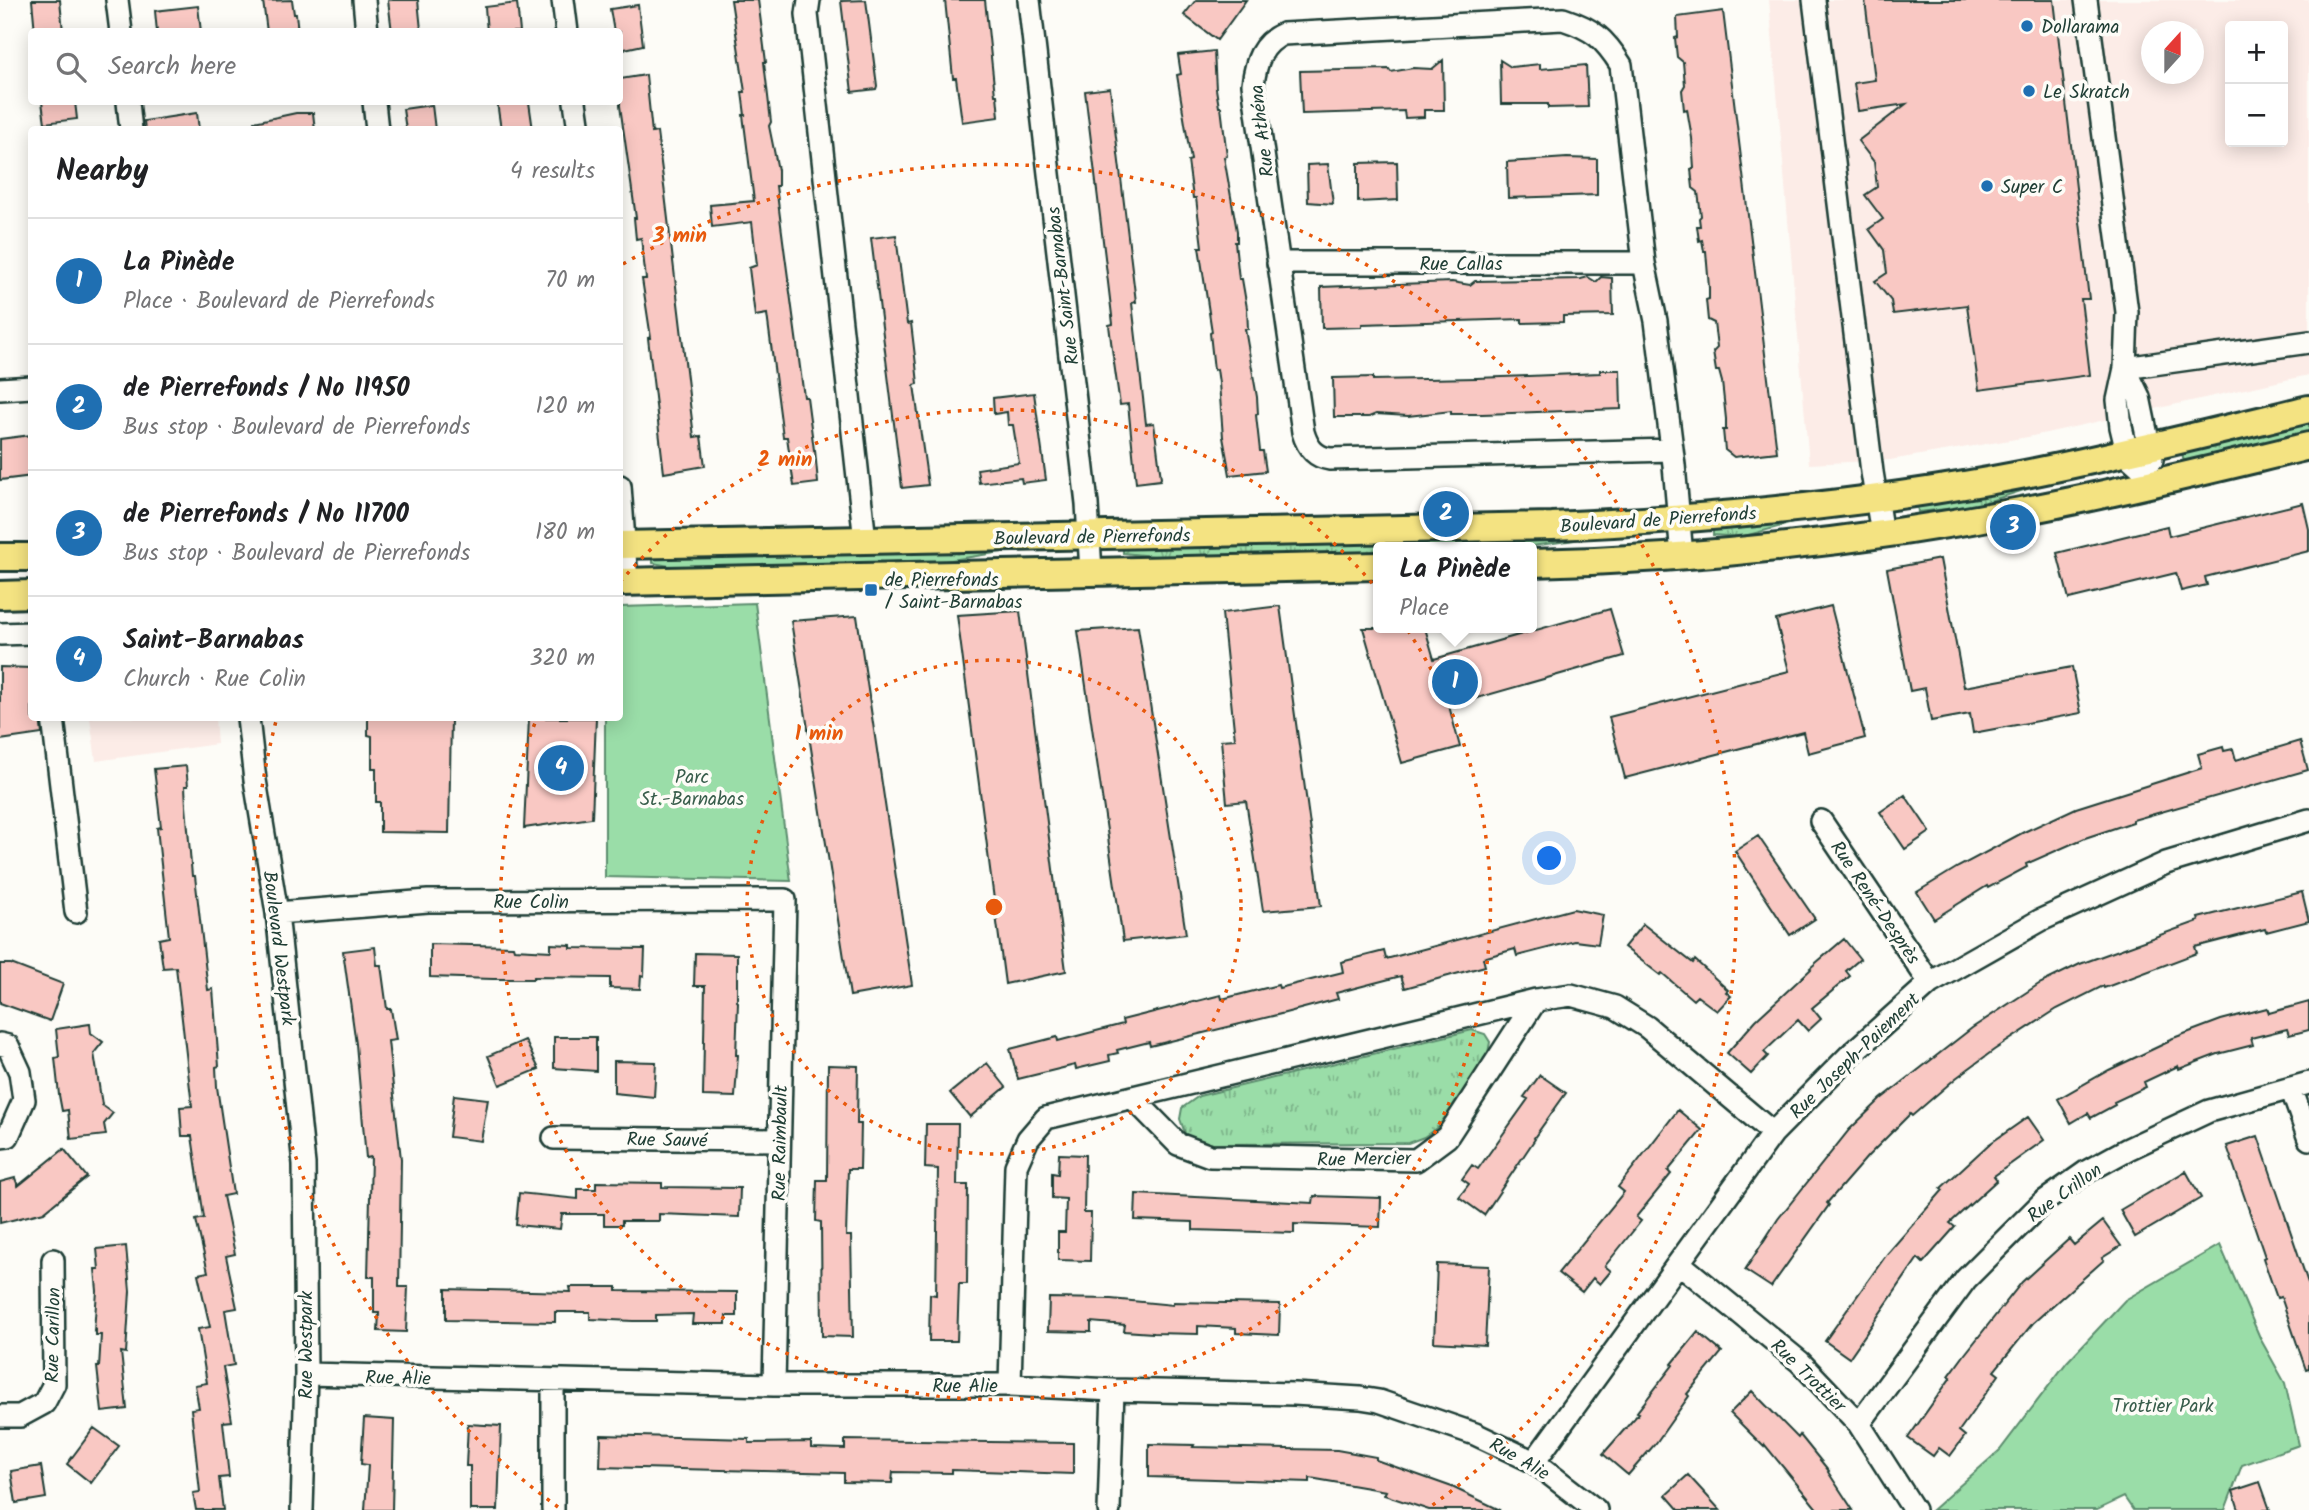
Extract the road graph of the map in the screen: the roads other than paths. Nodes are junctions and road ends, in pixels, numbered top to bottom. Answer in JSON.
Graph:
{"nodes":[{"id":1,"x":117,"y":0,"type":"edge"},
{"id":2,"x":364,"y":0,"type":"edge"},
{"id":3,"x":563,"y":0,"type":"edge"},
{"id":4,"x":809,"y":0,"type":"edge"},
{"id":5,"x":1029,"y":0,"type":"edge"},
{"id":6,"x":1814,"y":0,"type":"edge"},
{"id":7,"x":2086,"y":0,"type":"edge"},
{"id":8,"x":120,"y":28,"type":"edge"},
{"id":9,"x":367,"y":28,"type":"edge"},
{"id":10,"x":566,"y":28,"type":"edge"},
{"id":11,"x":128,"y":105,"type":"edge"},
{"id":12,"x":374,"y":105,"type":"edge"},
{"id":13,"x":575,"y":105,"type":"edge"},
{"id":14,"x":131,"y":126,"type":"edge"},
{"id":15,"x":377,"y":126,"type":"edge"},
{"id":16,"x":578,"y":126,"type":"edge"},
{"id":17,"x":1278,"y":263,"type":"junction"},
{"id":18,"x":1644,"y":263,"type":"junction"},
{"id":19,"x":2309,"y":342,"type":"edge"},
{"id":20,"x":2125,"y":368,"type":"junction"},
{"id":21,"x":28,"y":387,"type":"edge"},
{"id":22,"x":0,"y":389,"type":"edge"},
{"id":23,"x":2309,"y":409,"type":"edge"},
{"id":24,"x":2309,"y":446,"type":"edge"},
{"id":25,"x":1672,"y":450,"type":"junction"},
{"id":26,"x":2138,"y":450,"type":"junction"},
{"id":27,"x":2158,"y":482,"type":"junction"},
{"id":28,"x":1876,"y":498,"type":"junction"},
{"id":29,"x":1679,"y":519,"type":"junction"},
{"id":30,"x":1882,"y":534,"type":"junction"},
{"id":31,"x":1089,"y":536,"type":"junction"},
{"id":32,"x":865,"y":541,"type":"junction"},
{"id":33,"x":623,"y":545,"type":"edge"},
{"id":34,"x":1682,"y":556,"type":"junction"},
{"id":35,"x":0,"y":557,"type":"edge"},
{"id":36,"x":28,"y":557,"type":"edge"},
{"id":37,"x":1537,"y":563,"type":"edge"},
{"id":38,"x":1373,"y":566,"type":"edge"},
{"id":39,"x":1091,"y":572,"type":"junction"},
{"id":40,"x":623,"y":582,"type":"edge"},
{"id":41,"x":0,"y":594,"type":"edge"},
{"id":42,"x":28,"y":598,"type":"edge"},
{"id":43,"x":28,"y":633,"type":"edge"},
{"id":44,"x":0,"y":634,"type":"edge"},
{"id":45,"x":53,"y":721,"type":"edge"},
{"id":46,"x":248,"y":721,"type":"edge"},
{"id":47,"x":2309,"y":820,"type":"edge"},
{"id":48,"x":1821,"y":821,"type":"dead end"},
{"id":49,"x":785,"y":900,"type":"joint"},
{"id":50,"x":76,"y":912,"type":"dead end"},
{"id":51,"x":277,"y":913,"type":"junction"},
{"id":52,"x":1930,"y":983,"type":"junction"},
{"id":53,"x":1536,"y":1000,"type":"junction"},
{"id":54,"x":0,"y":1044,"type":"edge"},
{"id":55,"x":2300,"y":1086,"type":"edge"},
{"id":56,"x":1133,"y":1098,"type":"junction"},
{"id":57,"x":1773,"y":1133,"type":"junction"},
{"id":58,"x":0,"y":1137,"type":"edge"},
{"id":59,"x":554,"y":1138,"type":"dead end"},
{"id":60,"x":2309,"y":1139,"type":"edge"},
{"id":61,"x":779,"y":1140,"type":"junction"},
{"id":62,"x":304,"y":1179,"type":"joint"},
{"id":63,"x":53,"y":1260,"type":"dead end"},
{"id":64,"x":1679,"y":1263,"type":"junction"},
{"id":65,"x":306,"y":1374,"type":"junction"},
{"id":66,"x":553,"y":1380,"type":"junction"},
{"id":67,"x":774,"y":1385,"type":"junction"},
{"id":68,"x":1010,"y":1385,"type":"junction"},
{"id":69,"x":1113,"y":1391,"type":"junction"},
{"id":70,"x":0,"y":1416,"type":"edge"},
{"id":71,"x":1859,"y":1424,"type":"junction"},
{"id":72,"x":1534,"y":1462,"type":"junction"},
{"id":73,"x":302,"y":1510,"type":"edge"},
{"id":74,"x":552,"y":1510,"type":"edge"},
{"id":75,"x":1109,"y":1510,"type":"edge"},
{"id":76,"x":1596,"y":1510,"type":"edge"},
{"id":77,"x":1914,"y":1510,"type":"edge"}],
"edges":[{"from":1,"to":8,"type":"street"},
{"from":2,"to":9,"type":"street"},
{"from":3,"to":10,"type":"street"},
{"from":4,"to":32,"type":"street"},
{"from":5,"to":31,"type":"street","name":"Rue Saint-Barnabas"},
{"from":6,"to":28,"type":"street"},
{"from":7,"to":20,"type":"street"},
{"from":11,"to":14,"type":"street"},
{"from":12,"to":15,"type":"street"},
{"from":13,"to":16,"type":"street"},
{"from":17,"to":18,"type":"street","name":"Rue Callas"},
{"from":17,"to":18,"type":"street","name":"Rue Athéna"},
{"from":17,"to":25,"type":"street","name":"Rue Athéna"},
{"from":18,"to":25,"type":"street","name":"Rue Athéna"},
{"from":19,"to":20,"type":"street"},
{"from":20,"to":26,"type":"street"},
{"from":21,"to":22,"type":"street"},
{"from":23,"to":26,"type":"main road","name":"Boulevard de Pierrefonds"},
{"from":24,"to":27,"type":"main road","name":"Boulevard de Pierrefonds"},
{"from":25,"to":29,"type":"street","name":"Rue Athéna"},
{"from":26,"to":27,"type":"street"},
{"from":26,"to":28,"type":"main road","name":"Boulevard de Pierrefonds"},
{"from":27,"to":30,"type":"main road","name":"Boulevard de Pierrefonds"},
{"from":28,"to":29,"type":"main road","name":"Boulevard de Pierrefonds"},
{"from":28,"to":30,"type":"street"},
{"from":29,"to":31,"type":"main road","name":"Boulevard de Pierrefonds"},
{"from":29,"to":34,"type":"street","name":"Rue Athéna"},
{"from":30,"to":34,"type":"main road","name":"Boulevard de Pierrefonds"},
{"from":31,"to":32,"type":"main road","name":"Boulevard de Pierrefonds"},
{"from":31,"to":39,"type":"street","name":"Rue Saint-Barnabas"},
{"from":32,"to":33,"type":"main road","name":"Boulevard de Pierrefonds"},
{"from":34,"to":37,"type":"main road","name":"Boulevard de Pierrefonds"},
{"from":35,"to":36,"type":"main road"},
{"from":38,"to":39,"type":"main road","name":"Boulevard de Pierrefonds"},
{"from":39,"to":40,"type":"main road","name":"Boulevard de Pierrefonds"},
{"from":41,"to":42,"type":"main road"},
{"from":43,"to":44,"type":"street"},
{"from":45,"to":50,"type":"street"},
{"from":46,"to":51,"type":"street","name":"Boulevard Westpark"},
{"from":47,"to":52,"type":"street","name":"Rue Joseph-Paiement"},
{"from":48,"to":52,"type":"street","name":"Rue René-Desprès"},
{"from":49,"to":51,"type":"street","name":"Rue Colin"},
{"from":49,"to":61,"type":"street","name":"Rue Raimbault"},
{"from":51,"to":62,"type":"street","name":"Boulevard Westpark"},
{"from":52,"to":57,"type":"street","name":"Rue Joseph-Paiement"},
{"from":53,"to":56,"type":"street"},
{"from":53,"to":56,"type":"street","name":"Rue Mercier"},
{"from":53,"to":57,"type":"street"},
{"from":54,"to":58,"type":"street"},
{"from":55,"to":60,"type":"street"},
{"from":55,"to":71,"type":"street","name":"Rue Crillon"},
{"from":56,"to":68,"type":"street"},
{"from":57,"to":64,"type":"street","name":"Rue Joseph-Paiement"},
{"from":59,"to":61,"type":"street","name":"Rue Sauvé"},
{"from":61,"to":67,"type":"street","name":"Rue Raimbault"},
{"from":62,"to":65,"type":"street","name":"Rue Westpark"},
{"from":63,"to":70,"type":"street","name":"Rue Carillon"},
{"from":64,"to":71,"type":"street","name":"Rue Trottier"},
{"from":64,"to":72,"type":"street","name":"Rue Joseph-Paiement"},
{"from":65,"to":66,"type":"street","name":"Rue Alie"},
{"from":65,"to":73,"type":"street","name":"Rue Westpark"},
{"from":66,"to":67,"type":"street","name":"Rue Alie"},
{"from":66,"to":74,"type":"street"},
{"from":67,"to":68,"type":"street","name":"Rue Alie"},
{"from":68,"to":69,"type":"street","name":"Rue Alie"},
{"from":69,"to":72,"type":"street","name":"Rue Alie"},
{"from":69,"to":75,"type":"street"},
{"from":71,"to":77,"type":"street","name":"Rue Trottier"},
{"from":72,"to":76,"type":"street","name":"Rue Alie"}]}
